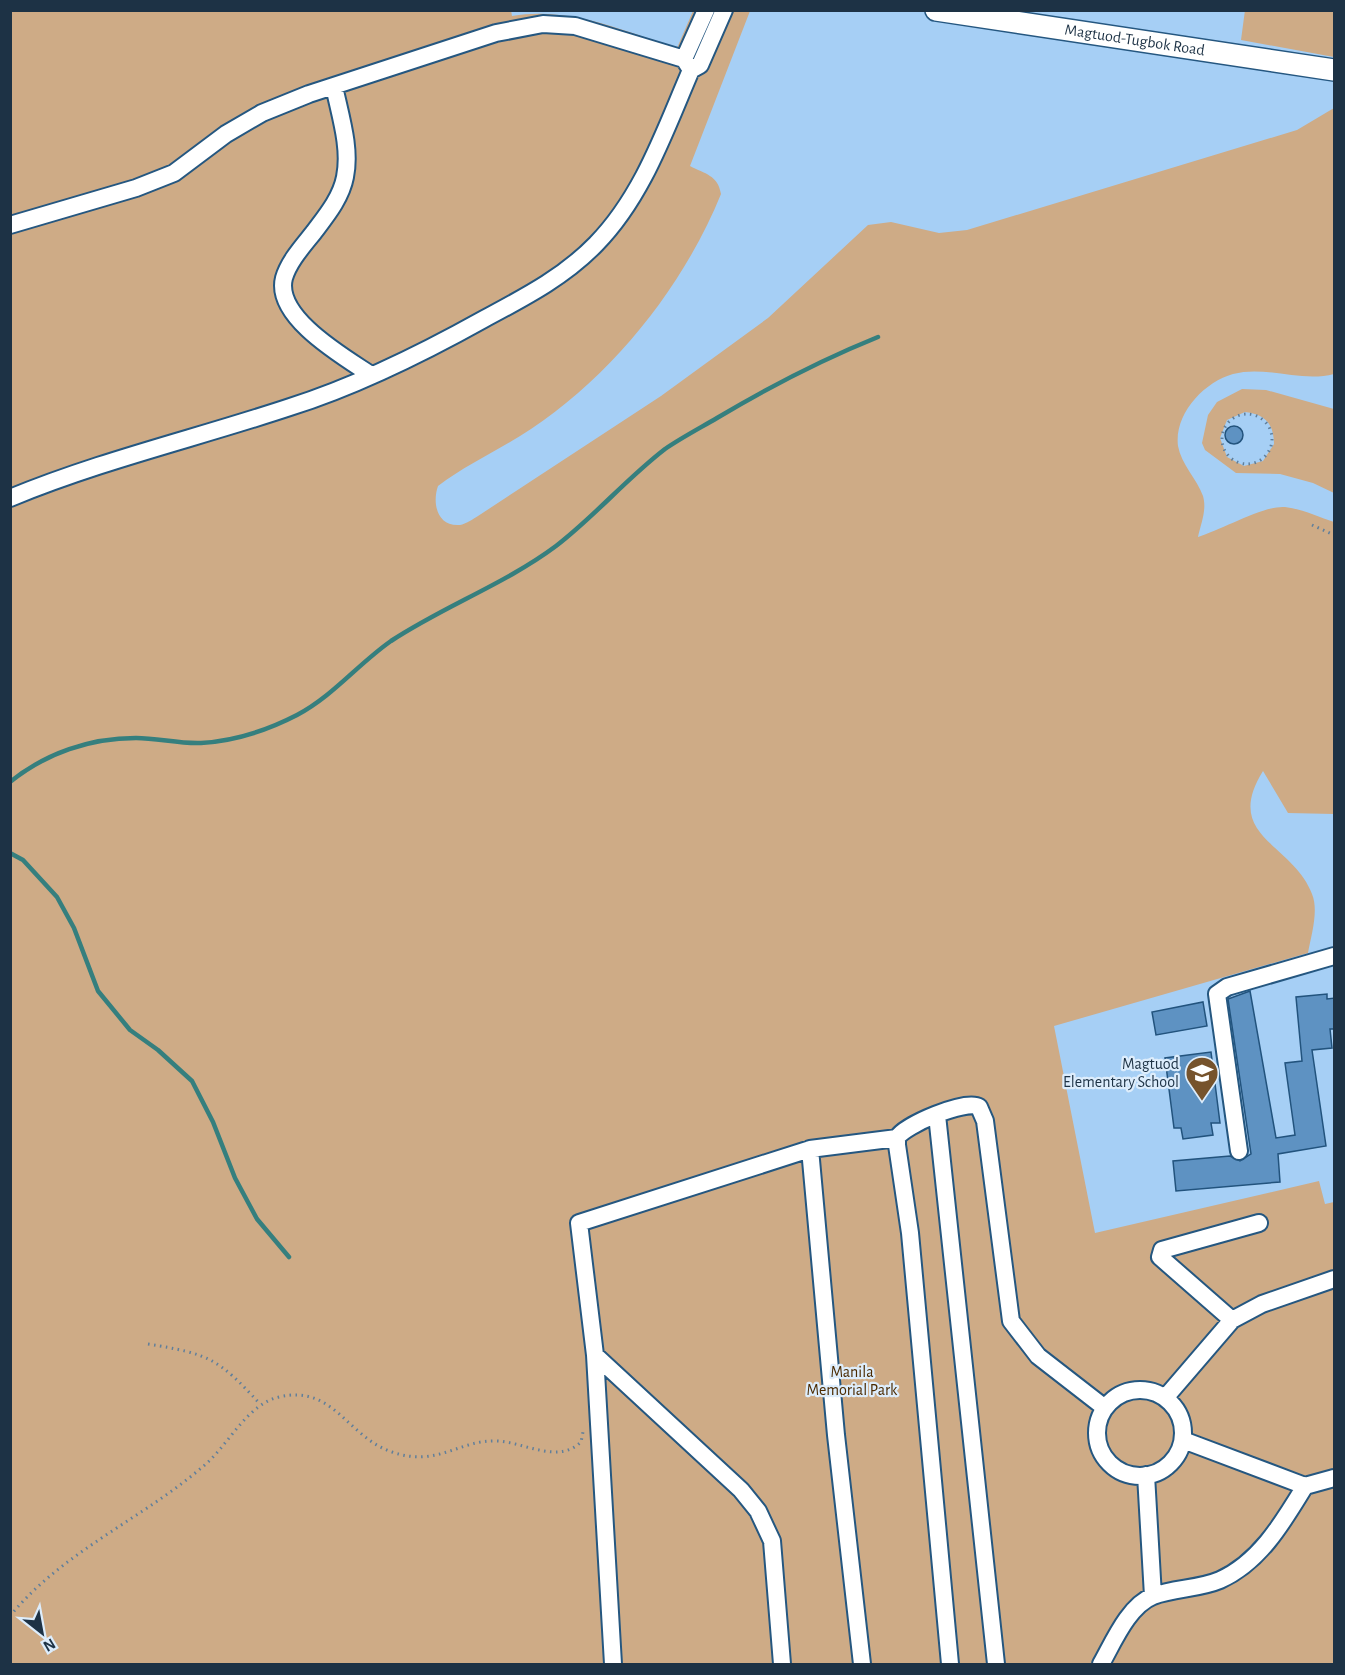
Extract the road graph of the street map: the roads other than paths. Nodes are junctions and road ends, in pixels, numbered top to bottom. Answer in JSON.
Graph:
{"nodes":[{"id":1,"x":706,"y":10,"type":"edge"},
{"id":2,"x":723,"y":10,"type":"edge"},
{"id":3,"x":936,"y":10,"type":"edge"},
{"id":4,"x":687,"y":64,"type":"junction"},
{"id":5,"x":1335,"y":70,"type":"edge"},
{"id":6,"x":334,"y":86,"type":"junction"},
{"id":7,"x":10,"y":225,"type":"edge"},
{"id":8,"x":371,"y":375,"type":"junction"},
{"id":9,"x":10,"y":498,"type":"edge"},
{"id":10,"x":1335,"y":956,"type":"edge"},
{"id":11,"x":937,"y":1115,"type":"junction"},
{"id":12,"x":897,"y":1138,"type":"junction"},
{"id":13,"x":810,"y":1149,"type":"junction"},
{"id":14,"x":1239,"y":1152,"type":"dead end"},
{"id":15,"x":1259,"y":1223,"type":"dead end"},
{"id":16,"x":1335,"y":1279,"type":"edge"},
{"id":17,"x":1232,"y":1320,"type":"junction"},
{"id":18,"x":595,"y":1355,"type":"junction"},
{"id":19,"x":1165,"y":1398,"type":"junction"},
{"id":20,"x":1105,"y":1408,"type":"junction"},
{"id":21,"x":1183,"y":1440,"type":"junction"},
{"id":22,"x":1146,"y":1475,"type":"junction"},
{"id":23,"x":1335,"y":1478,"type":"edge"},
{"id":24,"x":1305,"y":1486,"type":"junction"},
{"id":25,"x":1154,"y":1596,"type":"junction"},
{"id":26,"x":613,"y":1665,"type":"edge"},
{"id":27,"x":782,"y":1665,"type":"edge"},
{"id":28,"x":862,"y":1665,"type":"edge"},
{"id":29,"x":950,"y":1665,"type":"edge"},
{"id":30,"x":996,"y":1665,"type":"edge"},
{"id":31,"x":1101,"y":1665,"type":"edge"}],
"edges":[{"from":1,"to":4,"type":"lane"},
{"from":2,"to":4,"type":"lane"},
{"from":3,"to":5,"type":"main road","name":"Magtuod-Tugbok Road"},
{"from":4,"to":6,"type":"lane"},
{"from":4,"to":8,"type":"lane"},
{"from":6,"to":7,"type":"lane"},
{"from":6,"to":8,"type":"lane"},
{"from":8,"to":9,"type":"lane"},
{"from":10,"to":14,"type":"lane"},
{"from":11,"to":12,"type":"lane"},
{"from":11,"to":20,"type":"lane"},
{"from":11,"to":30,"type":"lane"},
{"from":12,"to":13,"type":"lane"},
{"from":12,"to":29,"type":"lane"},
{"from":13,"to":18,"type":"lane"},
{"from":13,"to":28,"type":"lane"},
{"from":15,"to":17,"type":"lane"},
{"from":16,"to":17,"type":"lane"},
{"from":17,"to":19,"type":"lane"},
{"from":18,"to":26,"type":"lane"},
{"from":18,"to":27,"type":"lane"},
{"from":19,"to":20,"type":"lane"},
{"from":19,"to":21,"type":"lane"},
{"from":20,"to":22,"type":"lane"},
{"from":21,"to":22,"type":"lane"},
{"from":21,"to":24,"type":"lane"},
{"from":22,"to":25,"type":"lane"},
{"from":23,"to":24,"type":"lane"},
{"from":24,"to":25,"type":"lane"},
{"from":25,"to":31,"type":"lane"}]}
